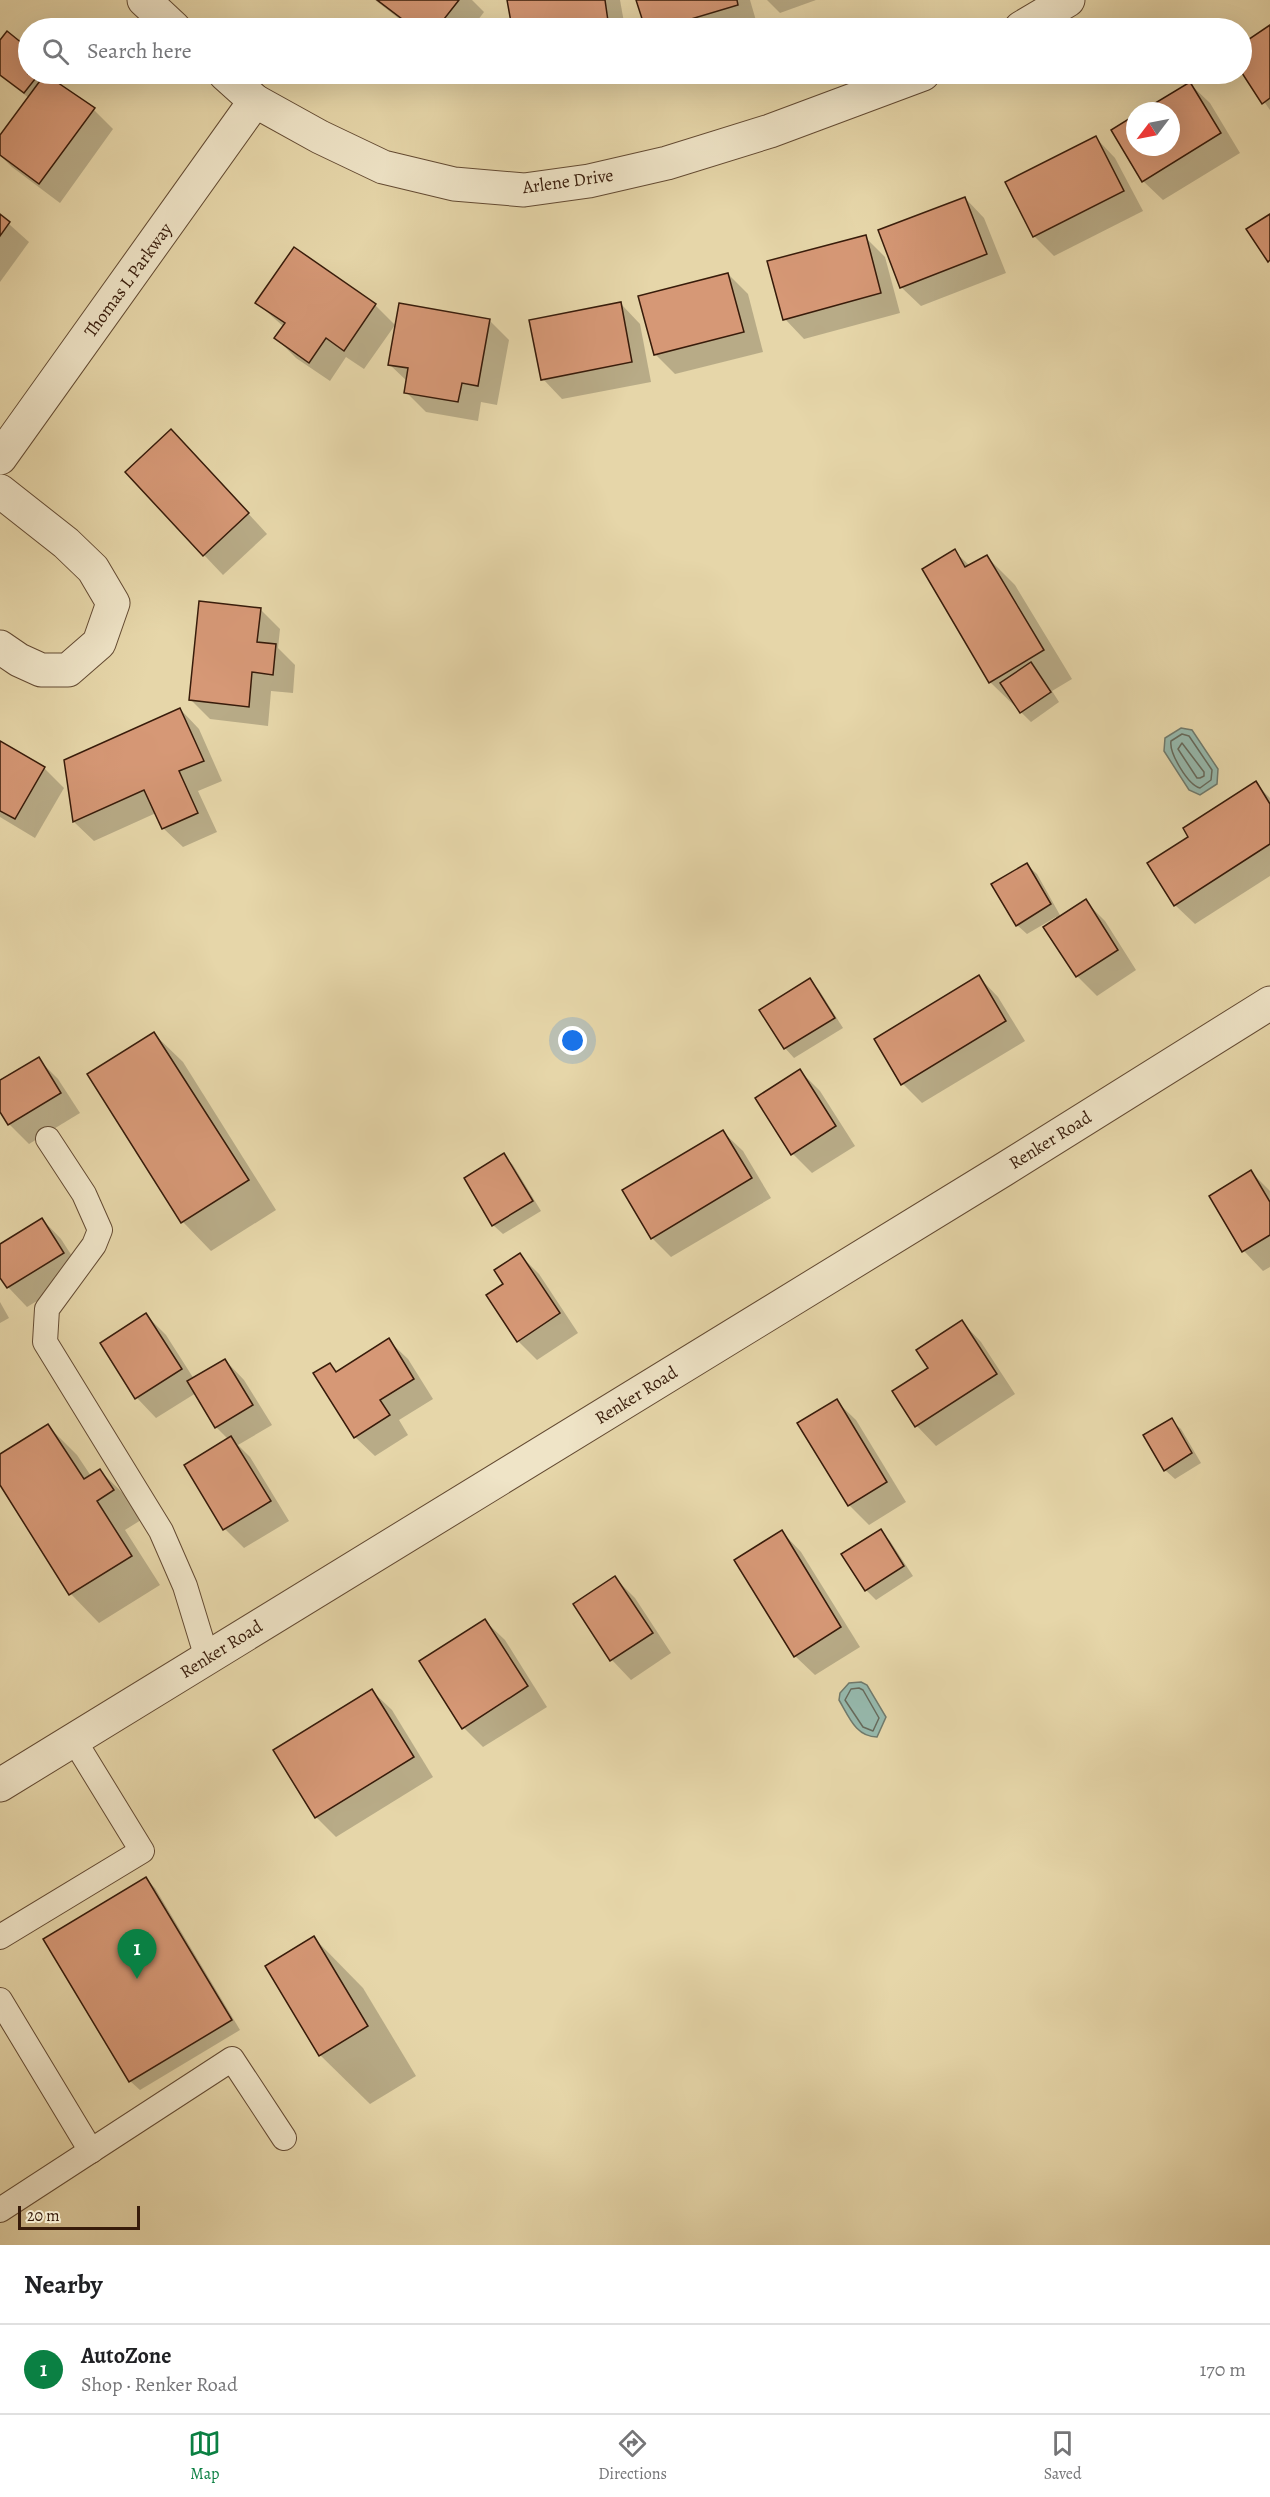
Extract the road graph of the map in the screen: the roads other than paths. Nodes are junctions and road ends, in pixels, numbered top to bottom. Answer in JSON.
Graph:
{"nodes":[{"id":1,"x":144,"y":0,"type":"edge"},
{"id":2,"x":1068,"y":0,"type":"edge"},
{"id":3,"x":163,"y":18,"type":"edge"},
{"id":4,"x":1038,"y":18,"type":"edge"},
{"id":5,"x":236,"y":84,"type":"edge"},
{"id":6,"x":895,"y":84,"type":"edge"},
{"id":7,"x":255,"y":101,"type":"junction"},
{"id":8,"x":0,"y":458,"type":"edge"},
{"id":9,"x":0,"y":491,"type":"edge"},
{"id":10,"x":0,"y":646,"type":"edge"},
{"id":11,"x":1270,"y":1003,"type":"edge"},
{"id":12,"x":48,"y":1139,"type":"dead end"},
{"id":13,"x":207,"y":1658,"type":"junction"},
{"id":14,"x":74,"y":1740,"type":"junction"},
{"id":15,"x":0,"y":1785,"type":"edge"},
{"id":16,"x":0,"y":1937,"type":"edge"},
{"id":17,"x":0,"y":2000,"type":"edge"},
{"id":18,"x":284,"y":2139,"type":"dead end"},
{"id":19,"x":91,"y":2151,"type":"junction"},
{"id":20,"x":0,"y":2210,"type":"edge"}],
"edges":[{"from":1,"to":3,"type":"street"},
{"from":2,"to":4,"type":"street"},
{"from":5,"to":7,"type":"street","name":"Arlene Drive"},
{"from":6,"to":7,"type":"street","name":"Arlene Drive"},
{"from":7,"to":8,"type":"street","name":"Thomas L Parkway"},
{"from":9,"to":10,"type":"street"},
{"from":11,"to":13,"type":"street","name":"Renker Road"},
{"from":12,"to":13,"type":"lane"},
{"from":13,"to":14,"type":"street","name":"Renker Road"},
{"from":14,"to":15,"type":"street","name":"Renker Road"},
{"from":14,"to":16,"type":"lane"},
{"from":17,"to":19,"type":"lane"},
{"from":18,"to":19,"type":"lane"},
{"from":19,"to":20,"type":"lane"}]}
